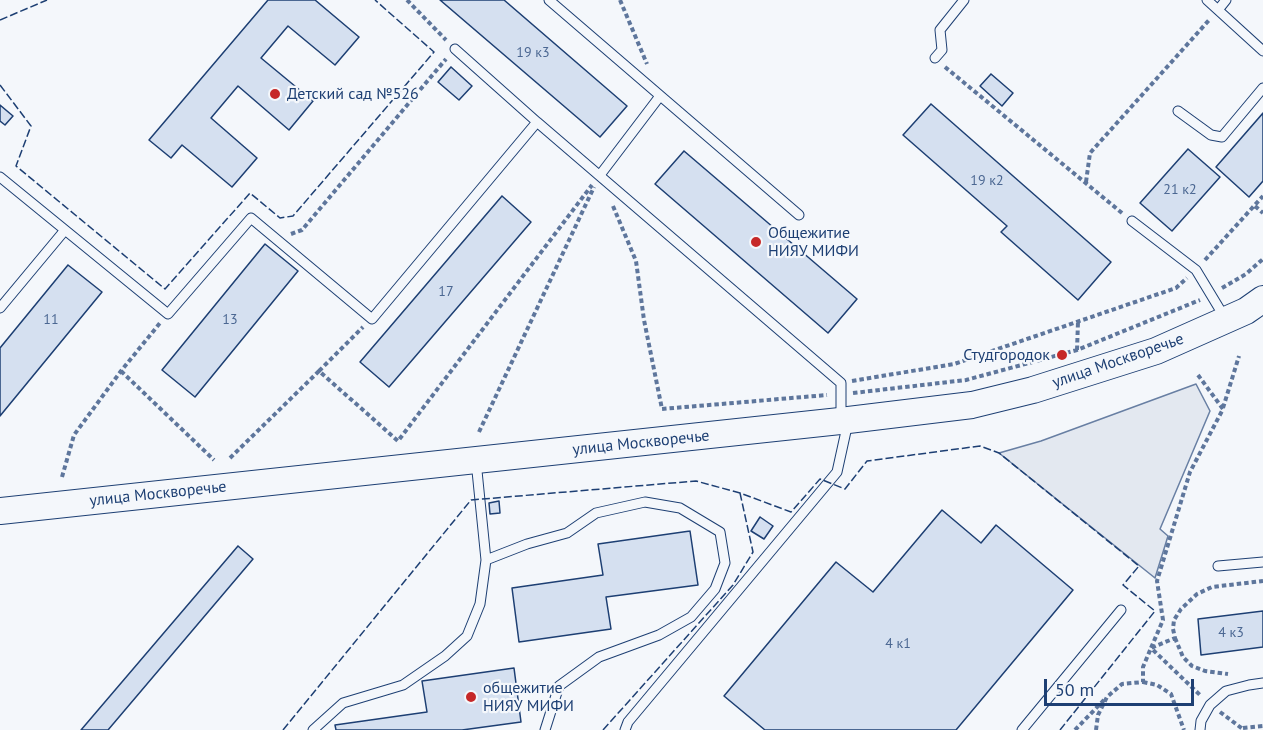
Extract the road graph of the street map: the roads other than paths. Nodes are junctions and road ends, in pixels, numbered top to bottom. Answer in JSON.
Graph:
{"nodes":[{"id":1,"x":549,"y":0,"type":"edge"},
{"id":2,"x":964,"y":0,"type":"edge"},
{"id":3,"x":1207,"y":0,"type":"edge"},
{"id":4,"x":1227,"y":0,"type":"edge"},
{"id":5,"x":1218,"y":10,"type":"junction"},
{"id":6,"x":455,"y":49,"type":"road end"},
{"id":7,"x":1263,"y":51,"type":"edge"},
{"id":8,"x":935,"y":58,"type":"road end"},
{"id":9,"x":1263,"y":88,"type":"edge"},
{"id":10,"x":660,"y":96,"type":"junction"},
{"id":11,"x":1178,"y":111,"type":"dead end"},
{"id":12,"x":537,"y":122,"type":"junction"},
{"id":13,"x":600,"y":175,"type":"junction"},
{"id":14,"x":0,"y":177,"type":"edge"},
{"id":15,"x":799,"y":215,"type":"dead end"},
{"id":16,"x":1132,"y":221,"type":"road end"},
{"id":17,"x":65,"y":230,"type":"junction"},
{"id":18,"x":1263,"y":299,"type":"edge"},
{"id":19,"x":0,"y":308,"type":"edge"},
{"id":20,"x":1226,"y":320,"type":"junction"},
{"id":21,"x":845,"y":421,"type":"junction"},
{"id":22,"x":476,"y":459,"type":"junction"},
{"id":23,"x":0,"y":511,"type":"edge"},
{"id":24,"x":486,"y":560,"type":"junction"},
{"id":25,"x":1263,"y":562,"type":"edge"},
{"id":26,"x":1218,"y":566,"type":"dead end"},
{"id":27,"x":1121,"y":610,"type":"dead end"},
{"id":28,"x":1263,"y":683,"type":"edge"},
{"id":29,"x":314,"y":730,"type":"edge"},
{"id":30,"x":544,"y":730,"type":"edge"},
{"id":31,"x":625,"y":730,"type":"edge"},
{"id":32,"x":1022,"y":730,"type":"edge"},
{"id":33,"x":1200,"y":730,"type":"edge"}],
"edges":[{"from":1,"to":10,"type":"lane"},
{"from":2,"to":8,"type":"lane"},
{"from":3,"to":5,"type":"lane"},
{"from":4,"to":5,"type":"lane"},
{"from":5,"to":7,"type":"lane"},
{"from":6,"to":12,"type":"lane"},
{"from":9,"to":11,"type":"lane"},
{"from":10,"to":13,"type":"lane"},
{"from":10,"to":15,"type":"lane"},
{"from":12,"to":13,"type":"lane"},
{"from":12,"to":17,"type":"lane"},
{"from":13,"to":21,"type":"lane"},
{"from":14,"to":17,"type":"lane"},
{"from":16,"to":20,"type":"lane"},
{"from":17,"to":19,"type":"lane"},
{"from":18,"to":20,"type":"main road","name":"улица Москворечье"},
{"from":20,"to":21,"type":"main road","name":"улица Москворечье"},
{"from":21,"to":22,"type":"main road","name":"улица Москворечье"},
{"from":21,"to":31,"type":"lane"},
{"from":22,"to":23,"type":"main road","name":"улица Москворечье"},
{"from":22,"to":24,"type":"lane"},
{"from":24,"to":29,"type":"lane"},
{"from":24,"to":30,"type":"lane"},
{"from":25,"to":26,"type":"lane"},
{"from":27,"to":32,"type":"lane"},
{"from":28,"to":33,"type":"lane"}]}
